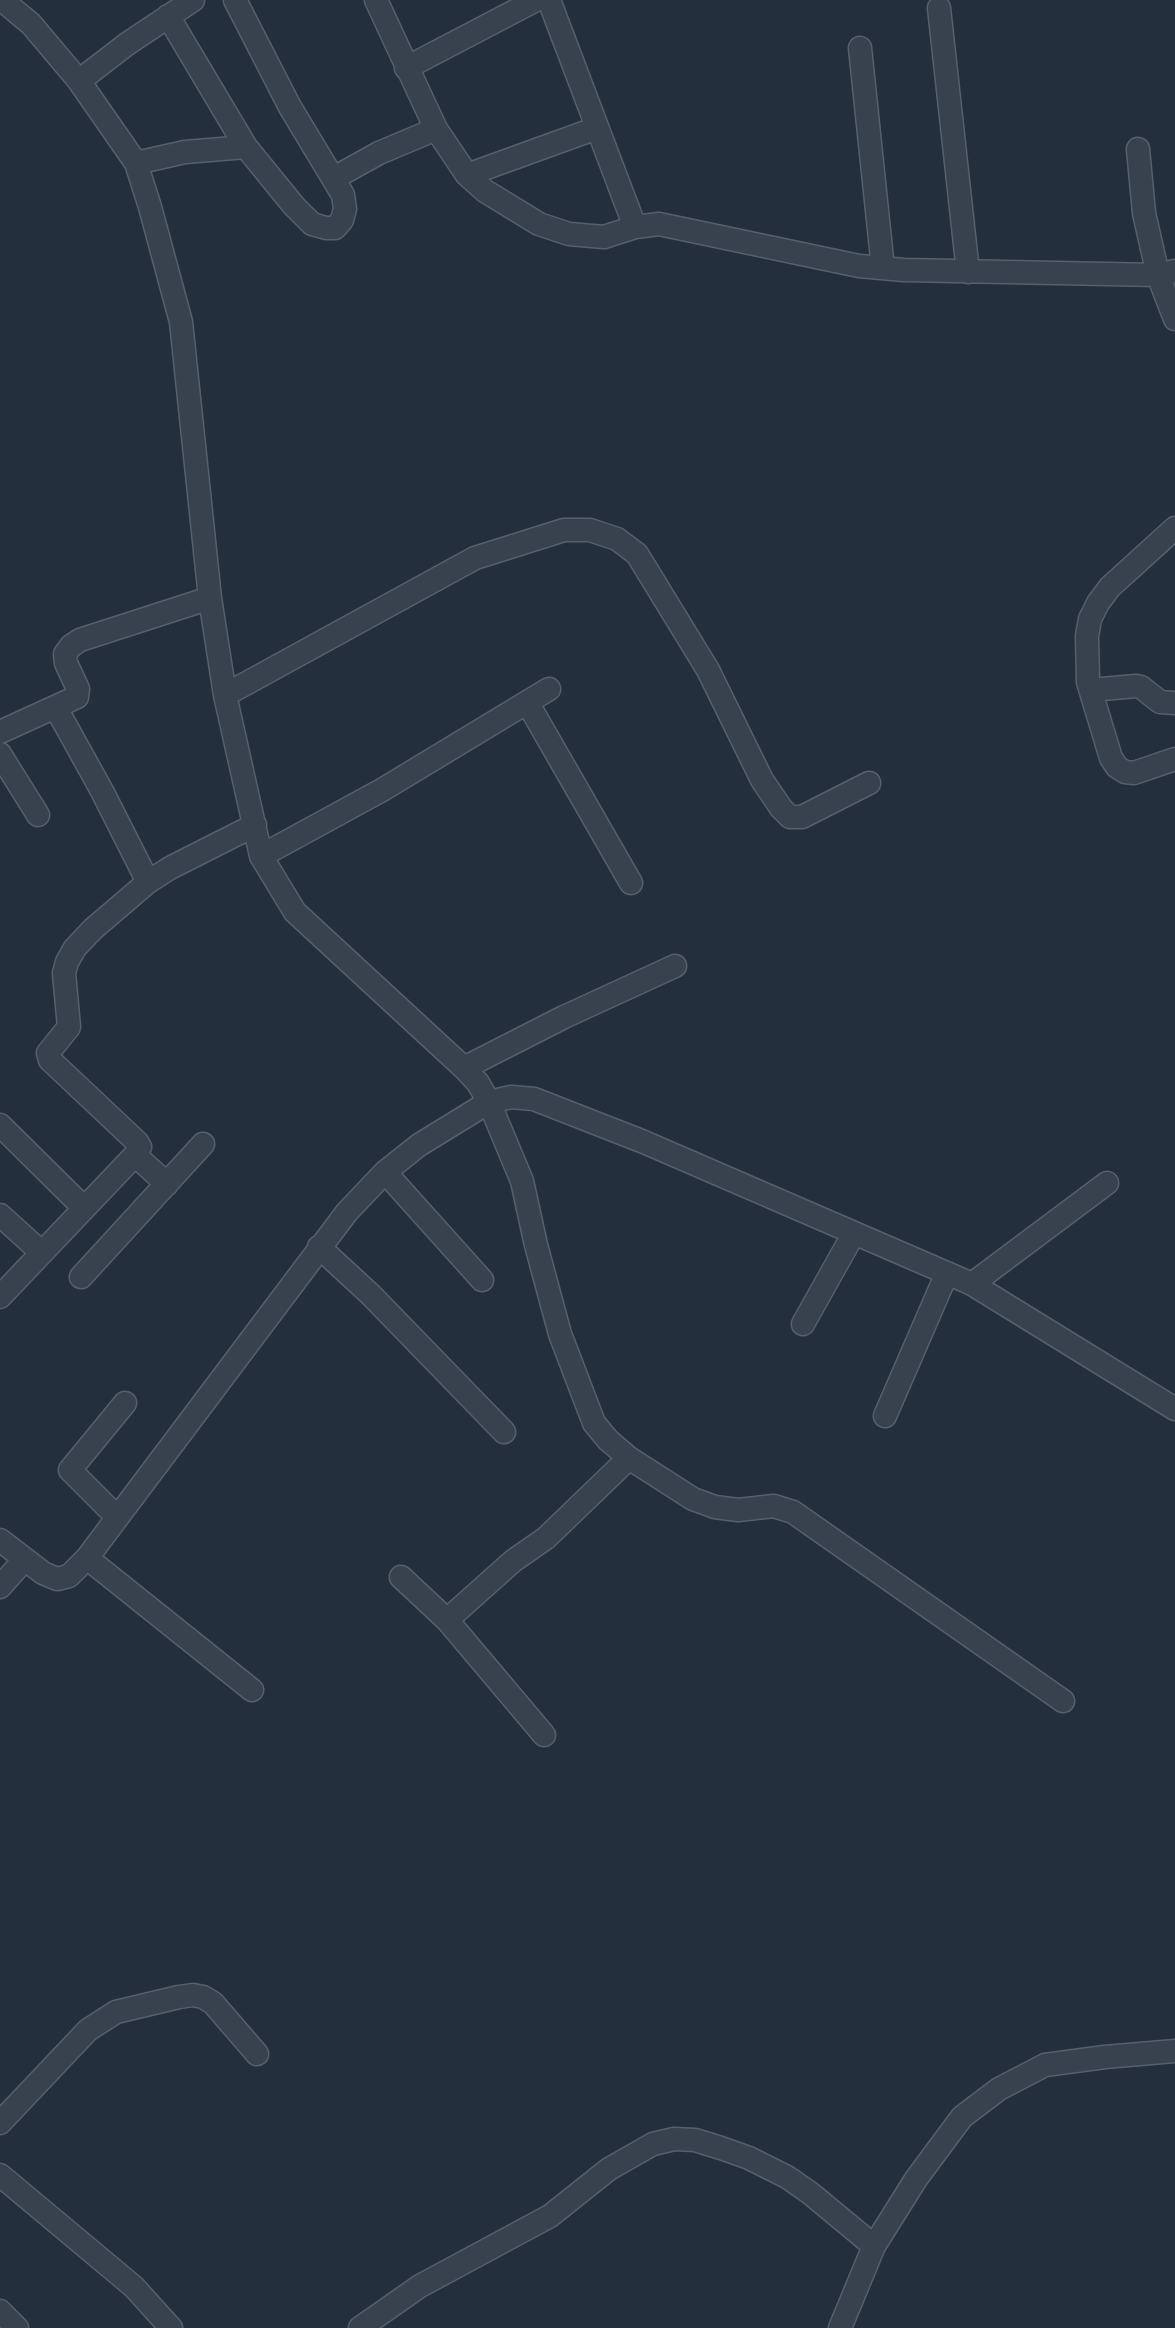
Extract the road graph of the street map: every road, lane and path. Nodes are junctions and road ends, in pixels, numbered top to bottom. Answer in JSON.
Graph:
{"nodes":[{"id":1,"x":3,"y":0,"type":"edge"},
{"id":2,"x":193,"y":0,"type":"edge"},
{"id":3,"x":235,"y":0,"type":"edge"},
{"id":4,"x":376,"y":0,"type":"edge"},
{"id":5,"x":536,"y":0,"type":"edge"},
{"id":6,"x":549,"y":0,"type":"edge"},
{"id":7,"x":939,"y":8,"type":"dead end"},
{"id":8,"x":168,"y":16,"type":"junction"},
{"id":9,"x":860,"y":48,"type":"dead end"},
{"id":10,"x":406,"y":68,"type":"junction"},
{"id":11,"x":79,"y":81,"type":"junction"},
{"id":12,"x":597,"y":128,"type":"junction"},
{"id":13,"x":436,"y":129,"type":"junction"},
{"id":14,"x":246,"y":147,"type":"junction"},
{"id":15,"x":1138,"y":149,"type":"dead end"},
{"id":16,"x":136,"y":163,"type":"junction"},
{"id":17,"x":467,"y":175,"type":"junction"},
{"id":18,"x":334,"y":178,"type":"junction"},
{"id":19,"x":635,"y":227,"type":"junction"},
{"id":20,"x":883,"y":268,"type":"junction"},
{"id":21,"x":968,"y":272,"type":"junction"},
{"id":22,"x":1166,"y":273,"type":"edge"},
{"id":23,"x":1175,"y":319,"type":"edge"},
{"id":24,"x":1175,"y":528,"type":"edge"},
{"id":25,"x":210,"y":598,"type":"junction"},
{"id":26,"x":549,"y":689,"type":"dead end"},
{"id":27,"x":1090,"y":690,"type":"junction"},
{"id":28,"x":225,"y":695,"type":"junction"},
{"id":29,"x":527,"y":702,"type":"junction"},
{"id":30,"x":1175,"y":703,"type":"edge"},
{"id":31,"x":56,"y":708,"type":"junction"},
{"id":32,"x":0,"y":732,"type":"edge"},
{"id":33,"x":0,"y":754,"type":"edge"},
{"id":34,"x":1175,"y":759,"type":"edge"},
{"id":35,"x":869,"y":783,"type":"dead end"},
{"id":36,"x":38,"y":815,"type":"dead end"},
{"id":37,"x":255,"y":825,"type":"junction"},
{"id":38,"x":261,"y":856,"type":"junction"},
{"id":39,"x":148,"y":882,"type":"junction"},
{"id":40,"x":631,"y":883,"type":"dead end"},
{"id":41,"x":675,"y":966,"type":"dead end"},
{"id":42,"x":464,"y":1068,"type":"junction"},
{"id":43,"x":489,"y":1102,"type":"junction"},
{"id":44,"x":0,"y":1125,"type":"edge"},
{"id":45,"x":203,"y":1144,"type":"dead end"},
{"id":46,"x":135,"y":1155,"type":"junction"},
{"id":47,"x":385,"y":1172,"type":"junction"},
{"id":48,"x":1107,"y":1183,"type":"dead end"},
{"id":49,"x":167,"y":1184,"type":"junction"},
{"id":50,"x":84,"y":1208,"type":"junction"},
{"id":51,"x":0,"y":1215,"type":"edge"},
{"id":52,"x":854,"y":1233,"type":"junction"},
{"id":53,"x":319,"y":1247,"type":"junction"},
{"id":54,"x":41,"y":1252,"type":"junction"},
{"id":55,"x":947,"y":1273,"type":"junction"},
{"id":56,"x":81,"y":1276,"type":"dead end"},
{"id":57,"x":482,"y":1280,"type":"dead end"},
{"id":58,"x":972,"y":1284,"type":"junction"},
{"id":59,"x":0,"y":1297,"type":"edge"},
{"id":60,"x":803,"y":1324,"type":"dead end"},
{"id":61,"x":125,"y":1403,"type":"dead end"},
{"id":62,"x":1175,"y":1408,"type":"edge"},
{"id":63,"x":885,"y":1416,"type":"dead end"},
{"id":64,"x":504,"y":1432,"type":"dead end"},
{"id":65,"x":629,"y":1458,"type":"junction"},
{"id":66,"x":117,"y":1517,"type":"junction"},
{"id":67,"x":0,"y":1539,"type":"edge"},
{"id":68,"x":87,"y":1558,"type":"junction"},
{"id":69,"x":25,"y":1559,"type":"junction"},
{"id":70,"x":401,"y":1577,"type":"dead end"},
{"id":71,"x":0,"y":1587,"type":"edge"},
{"id":72,"x":447,"y":1620,"type":"junction"},
{"id":73,"x":252,"y":1690,"type":"dead end"},
{"id":74,"x":1063,"y":1701,"type":"dead end"},
{"id":75,"x":544,"y":1735,"type":"dead end"},
{"id":76,"x":1175,"y":2052,"type":"edge"},
{"id":77,"x":257,"y":2054,"type":"dead end"},
{"id":78,"x":0,"y":2123,"type":"edge"},
{"id":79,"x":0,"y":2175,"type":"edge"},
{"id":80,"x":874,"y":2246,"type":"junction"},
{"id":81,"x":0,"y":2311,"type":"edge"},
{"id":82,"x":17,"y":2328,"type":"edge"},
{"id":83,"x":171,"y":2328,"type":"edge"},
{"id":84,"x":360,"y":2328,"type":"edge"},
{"id":85,"x":840,"y":2328,"type":"edge"}],
"edges":[{"from":1,"to":11,"type":"street"},
{"from":2,"to":8,"type":"street"},
{"from":3,"to":18,"type":"street"},
{"from":4,"to":10,"type":"street"},
{"from":5,"to":10,"type":"street"},
{"from":6,"to":12,"type":"street"},
{"from":7,"to":21,"type":"street"},
{"from":8,"to":11,"type":"street"},
{"from":8,"to":14,"type":"street"},
{"from":9,"to":20,"type":"street"},
{"from":10,"to":13,"type":"street"},
{"from":11,"to":16,"type":"street"},
{"from":12,"to":17,"type":"street"},
{"from":12,"to":19,"type":"street"},
{"from":13,"to":17,"type":"street"},
{"from":13,"to":18,"type":"street"},
{"from":14,"to":16,"type":"street"},
{"from":14,"to":18,"type":"street"},
{"from":15,"to":22,"type":"street"},
{"from":16,"to":25,"type":"street"},
{"from":17,"to":19,"type":"street"},
{"from":19,"to":20,"type":"street"},
{"from":20,"to":21,"type":"street"},
{"from":21,"to":22,"type":"street"},
{"from":22,"to":23,"type":"street"},
{"from":24,"to":27,"type":"street"},
{"from":25,"to":28,"type":"street"},
{"from":25,"to":31,"type":"street"},
{"from":26,"to":29,"type":"street"},
{"from":27,"to":30,"type":"street"},
{"from":27,"to":34,"type":"street"},
{"from":28,"to":35,"type":"street"},
{"from":28,"to":37,"type":"street"},
{"from":29,"to":38,"type":"street"},
{"from":29,"to":40,"type":"street"},
{"from":31,"to":32,"type":"street"},
{"from":31,"to":39,"type":"street"},
{"from":33,"to":36,"type":"street"},
{"from":37,"to":38,"type":"street"},
{"from":37,"to":39,"type":"street"},
{"from":38,"to":42,"type":"street"},
{"from":39,"to":46,"type":"street"},
{"from":41,"to":42,"type":"street"},
{"from":42,"to":43,"type":"street"},
{"from":43,"to":47,"type":"street"},
{"from":43,"to":52,"type":"street"},
{"from":43,"to":65,"type":"street"},
{"from":44,"to":50,"type":"street"},
{"from":45,"to":49,"type":"street"},
{"from":46,"to":49,"type":"street"},
{"from":46,"to":50,"type":"street"},
{"from":47,"to":53,"type":"street"},
{"from":47,"to":57,"type":"street"},
{"from":48,"to":58,"type":"street"},
{"from":49,"to":56,"type":"street"},
{"from":50,"to":54,"type":"street"},
{"from":51,"to":54,"type":"street"},
{"from":52,"to":55,"type":"street"},
{"from":52,"to":60,"type":"street"},
{"from":53,"to":64,"type":"street"},
{"from":53,"to":66,"type":"street"},
{"from":54,"to":59,"type":"street"},
{"from":55,"to":58,"type":"street"},
{"from":55,"to":63,"type":"street"},
{"from":58,"to":62,"type":"street"},
{"from":61,"to":66,"type":"street"},
{"from":65,"to":72,"type":"street"},
{"from":65,"to":74,"type":"street"},
{"from":66,"to":68,"type":"street"},
{"from":67,"to":69,"type":"street"},
{"from":68,"to":69,"type":"street"},
{"from":68,"to":73,"type":"street"},
{"from":69,"to":71,"type":"street"},
{"from":70,"to":72,"type":"street"},
{"from":72,"to":75,"type":"street"},
{"from":76,"to":80,"type":"street"},
{"from":77,"to":78,"type":"street"},
{"from":79,"to":83,"type":"street"},
{"from":80,"to":84,"type":"street"},
{"from":80,"to":85,"type":"street"},
{"from":81,"to":82,"type":"street"}]}
